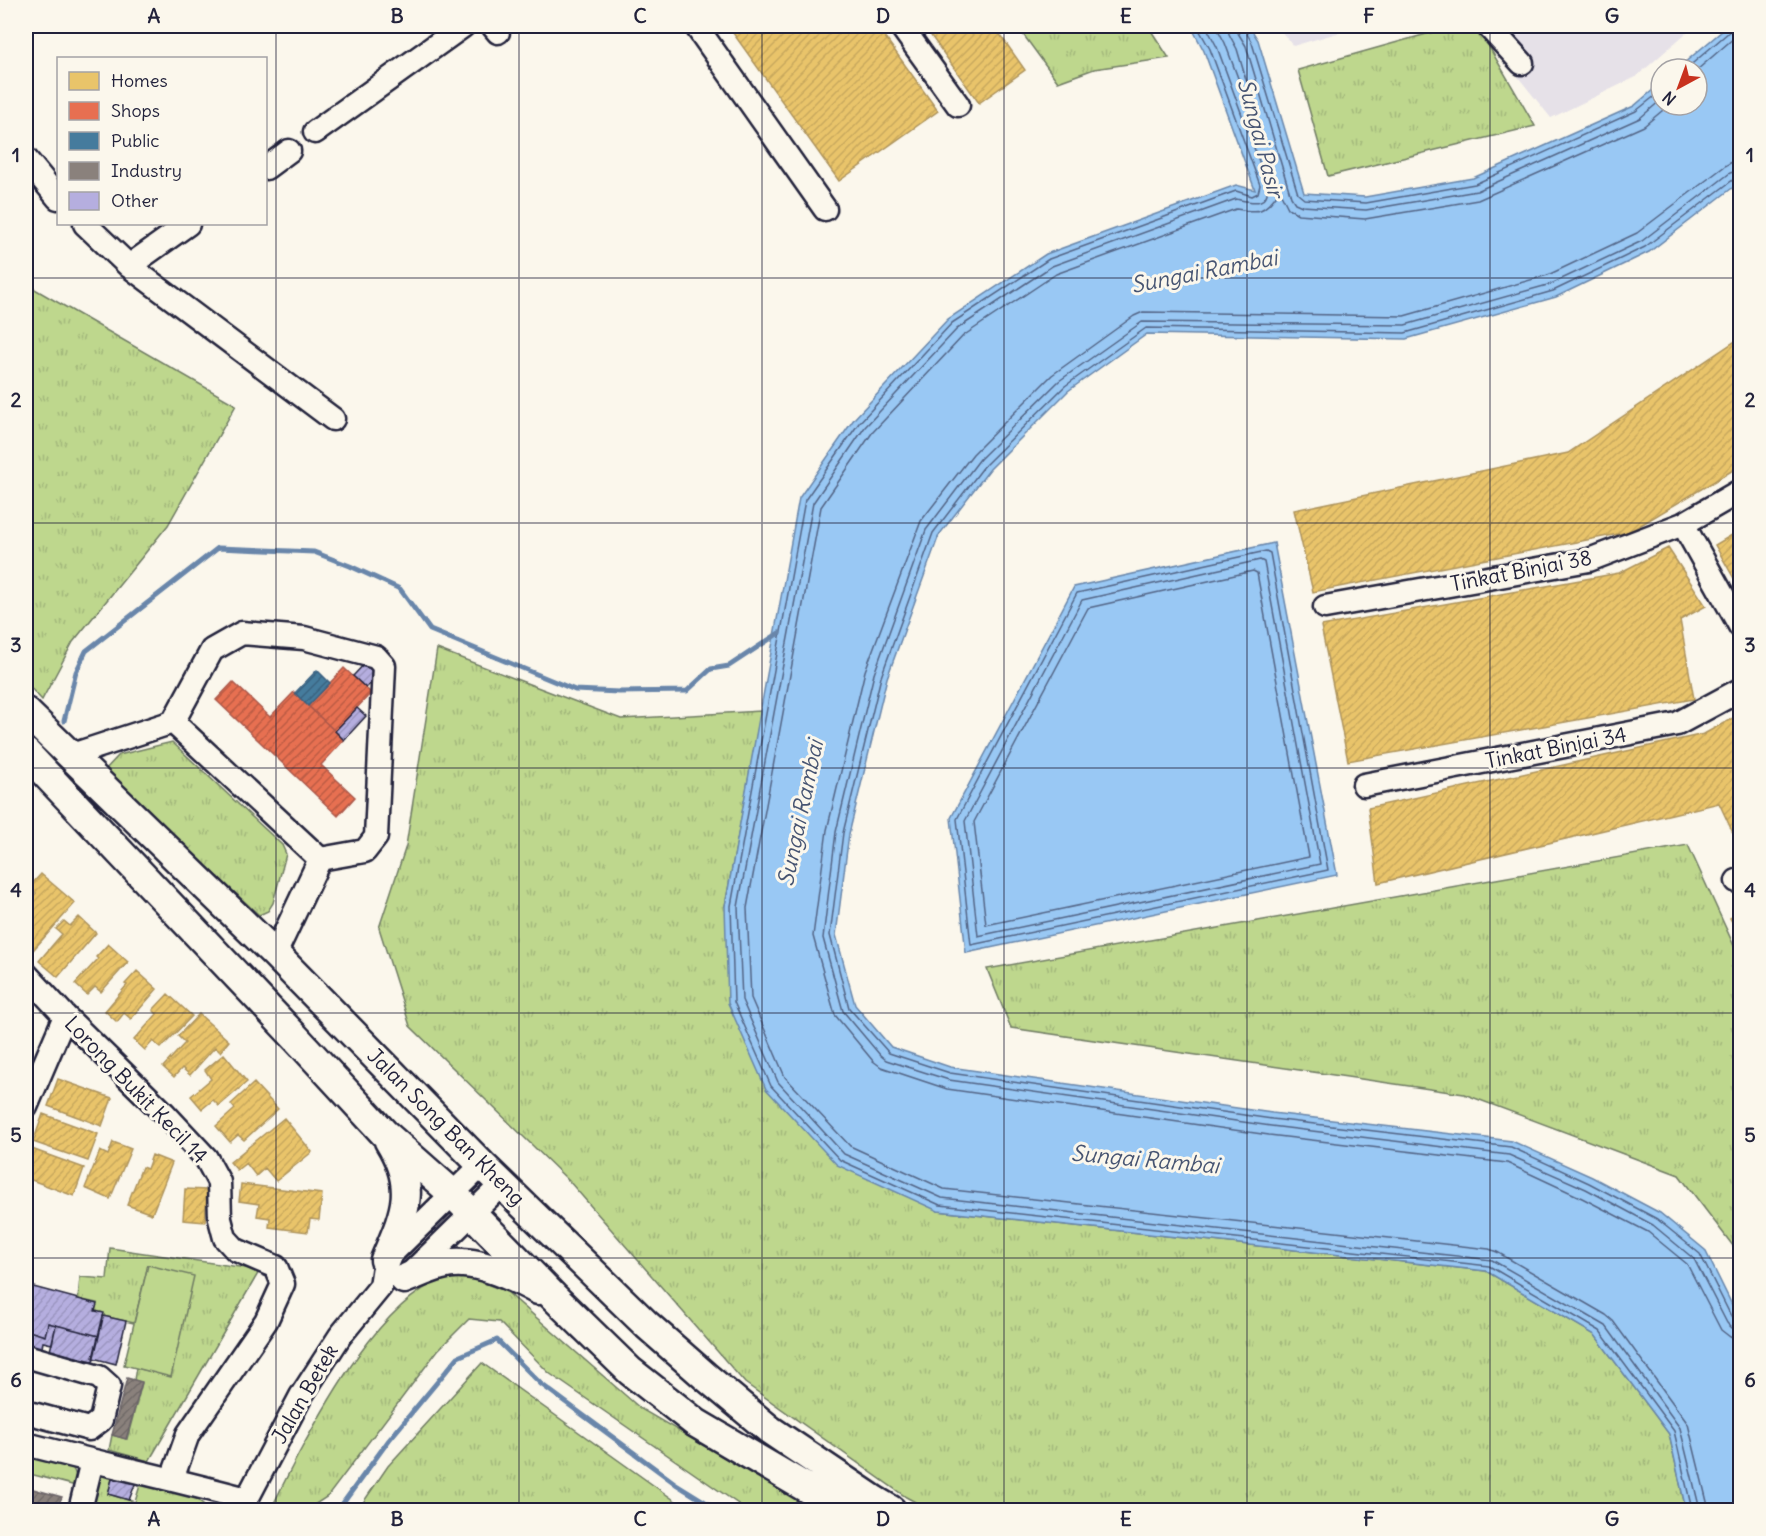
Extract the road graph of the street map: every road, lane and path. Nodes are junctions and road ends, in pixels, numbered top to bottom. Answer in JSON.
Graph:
{"nodes":[{"id":1,"x":463,"y":26,"type":"edge"},
{"id":2,"x":696,"y":26,"type":"edge"},
{"id":3,"x":901,"y":26,"type":"edge"},
{"id":4,"x":1488,"y":26,"type":"edge"},
{"id":5,"x":1522,"y":63,"type":"dead end"},
{"id":6,"x":958,"y":105,"type":"dead end"},
{"id":7,"x":315,"y":132,"type":"dead end"},
{"id":8,"x":289,"y":151,"type":"dead end"},
{"id":9,"x":26,"y":159,"type":"edge"},
{"id":10,"x":267,"y":167,"type":"edge"},
{"id":11,"x":57,"y":197,"type":"edge"},
{"id":12,"x":825,"y":209,"type":"dead end"},
{"id":13,"x":87,"y":225,"type":"edge"},
{"id":14,"x":187,"y":225,"type":"edge"},
{"id":15,"x":129,"y":266,"type":"junction"},
{"id":16,"x":333,"y":419,"type":"dead end"},
{"id":17,"x":1740,"y":491,"type":"edge"},
{"id":18,"x":1683,"y":524,"type":"junction"},
{"id":19,"x":1325,"y":607,"type":"dead end"},
{"id":20,"x":1740,"y":626,"type":"edge"},
{"id":21,"x":1740,"y":690,"type":"edge"},
{"id":22,"x":26,"y":712,"type":"edge"},
{"id":23,"x":173,"y":722,"type":"junction"},
{"id":24,"x":26,"y":753,"type":"edge"},
{"id":25,"x":69,"y":756,"type":"junction"},
{"id":26,"x":1364,"y":785,"type":"dead end"},
{"id":27,"x":320,"y":858,"type":"junction"},
{"id":28,"x":275,"y":954,"type":"junction"},
{"id":29,"x":26,"y":974,"type":"edge"},
{"id":30,"x":65,"y":1016,"type":"junction"},
{"id":31,"x":26,"y":1107,"type":"edge"},
{"id":32,"x":384,"y":1133,"type":"junction"},
{"id":33,"x":482,"y":1165,"type":"junction"},
{"id":34,"x":502,"y":1184,"type":"junction"},
{"id":35,"x":453,"y":1194,"type":"junction"},
{"id":36,"x":473,"y":1214,"type":"junction"},
{"id":37,"x":390,"y":1275,"type":"junction"},
{"id":38,"x":554,"y":1297,"type":"junction"},
{"id":39,"x":26,"y":1356,"type":"edge"},
{"id":40,"x":26,"y":1412,"type":"edge"},
{"id":41,"x":26,"y":1444,"type":"edge"},
{"id":42,"x":92,"y":1461,"type":"junction"},
{"id":43,"x":172,"y":1479,"type":"junction"},
{"id":44,"x":245,"y":1504,"type":"edge"},
{"id":45,"x":80,"y":1510,"type":"edge"},
{"id":46,"x":844,"y":1510,"type":"edge"},
{"id":47,"x":891,"y":1510,"type":"edge"}],
"edges":[{"from":1,"to":7,"type":"street"},
{"from":2,"to":12,"type":"street"},
{"from":3,"to":6,"type":"street"},
{"from":4,"to":5,"type":"street"},
{"from":8,"to":10,"type":"street"},
{"from":9,"to":11,"type":"street"},
{"from":13,"to":15,"type":"street"},
{"from":14,"to":15,"type":"street"},
{"from":15,"to":16,"type":"street"},
{"from":17,"to":18,"type":"street","name":"Tinkat Binjai 38"},
{"from":18,"to":19,"type":"street","name":"Tinkat Binjai 38"},
{"from":18,"to":20,"type":"street"},
{"from":21,"to":26,"type":"street","name":"Tinkat Binjai 34"},
{"from":22,"to":25,"type":"main road","name":"Jalan Song Ban Kheng"},
{"from":23,"to":25,"type":"street"},
{"from":23,"to":27,"type":"street"},
{"from":23,"to":27,"type":"street"},
{"from":24,"to":32,"type":"main road","name":"Jalan Song Ban Kheng"},
{"from":25,"to":28,"type":"main road","name":"Jalan Song Ban Kheng"},
{"from":27,"to":28,"type":"street"},
{"from":28,"to":33,"type":"main road","name":"Jalan Song Ban Kheng"},
{"from":29,"to":30,"type":"street","name":"Lorong Bukit Kecil 14"},
{"from":30,"to":31,"type":"street"},
{"from":30,"to":43,"type":"street","name":"Lorong Bukit Kecil 14"},
{"from":32,"to":35,"type":"main road","name":"Jalan Song Ban Kheng"},
{"from":32,"to":37,"type":"main road"},
{"from":33,"to":34,"type":"main road","name":"Jalan Song Ban Kheng"},
{"from":33,"to":35,"type":"street","name":"Jalan Betek"},
{"from":34,"to":36,"type":"street","name":"Jalan Betek"},
{"from":34,"to":47,"type":"main road","name":"Jalan Song Ban Kheng"},
{"from":35,"to":36,"type":"main road","name":"Jalan Song Ban Kheng"},
{"from":35,"to":37,"type":"street","name":"Jalan Betek"},
{"from":36,"to":37,"type":"street","name":"Jalan Betek"},
{"from":36,"to":38,"type":"main road","name":"Jalan Song Ban Kheng"},
{"from":37,"to":38,"type":"main road"},
{"from":37,"to":44,"type":"street","name":"Jalan Betek"},
{"from":38,"to":46,"type":"main road","name":"Jalan Song Ban Kheng"},
{"from":39,"to":40,"type":"street"},
{"from":41,"to":42,"type":"street"},
{"from":42,"to":43,"type":"street"},
{"from":42,"to":45,"type":"street"},
{"from":43,"to":44,"type":"street"}]}
